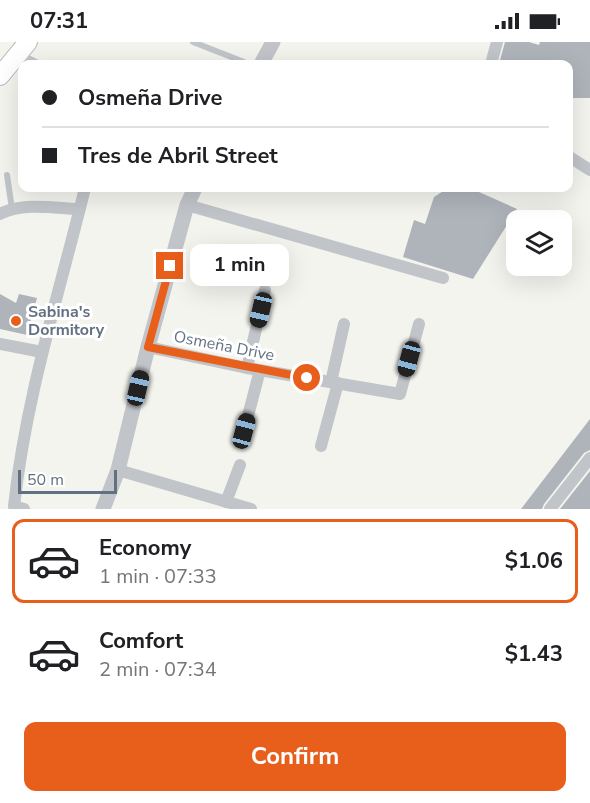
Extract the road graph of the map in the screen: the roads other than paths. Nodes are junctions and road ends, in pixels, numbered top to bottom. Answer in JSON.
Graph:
{"nodes":[{"id":1,"x":193,"y":42,"type":"edge"},
{"id":2,"x":273,"y":42,"type":"edge"},
{"id":3,"x":497,"y":42,"type":"edge"},
{"id":4,"x":23,"y":48,"type":"edge"},
{"id":5,"x":36,"y":60,"type":"edge"},
{"id":6,"x":239,"y":60,"type":"edge"},
{"id":7,"x":263,"y":60,"type":"edge"},
{"id":8,"x":491,"y":60,"type":"edge"},
{"id":9,"x":0,"y":76,"type":"edge"},
{"id":10,"x":573,"y":159,"type":"edge"},
{"id":11,"x":590,"y":170,"type":"edge"},
{"id":12,"x":7,"y":175,"type":"dead end"},
{"id":13,"x":84,"y":192,"type":"edge"},
{"id":14,"x":193,"y":192,"type":"edge"},
{"id":15,"x":187,"y":205,"type":"junction"},
{"id":16,"x":79,"y":209,"type":"junction"},
{"id":17,"x":6,"y":211,"type":"edge"},
{"id":18,"x":443,"y":278,"type":"dead end"},
{"id":19,"x":265,"y":290,"type":"dead end"},
{"id":20,"x":344,"y":324,"type":"dead end"},
{"id":21,"x":419,"y":324,"type":"dead end"},
{"id":22,"x":0,"y":344,"type":"edge"},
{"id":23,"x":148,"y":347,"type":"junction"},
{"id":24,"x":42,"y":352,"type":"junction"},
{"id":25,"x":254,"y":369,"type":"junction"},
{"id":26,"x":334,"y":383,"type":"junction"},
{"id":27,"x":244,"y":431,"type":"dead end"},
{"id":28,"x":321,"y":446,"type":"dead end"},
{"id":29,"x":590,"y":458,"type":"edge"},
{"id":30,"x":240,"y":465,"type":"dead end"},
{"id":31,"x":118,"y":470,"type":"junction"},
{"id":32,"x":226,"y":502,"type":"junction"},
{"id":33,"x":16,"y":508,"type":"edge"},
{"id":34,"x":103,"y":509,"type":"edge"},
{"id":35,"x":251,"y":509,"type":"edge"},
{"id":36,"x":550,"y":509,"type":"edge"}],
"edges":[{"from":1,"to":6,"type":"lane"},
{"from":2,"to":7,"type":"street"},
{"from":3,"to":8,"type":"street"},
{"from":4,"to":5,"type":"lane"},
{"from":4,"to":9,"type":"main road"},
{"from":10,"to":11,"type":"street"},
{"from":12,"to":17,"type":"lane"},
{"from":13,"to":16,"type":"street"},
{"from":14,"to":15,"type":"street"},
{"from":15,"to":18,"type":"street"},
{"from":15,"to":23,"type":"street"},
{"from":16,"to":17,"type":"street"},
{"from":16,"to":24,"type":"street"},
{"from":19,"to":25,"type":"street"},
{"from":20,"to":26,"type":"street"},
{"from":21,"to":26,"type":"street","name":"Osmeña Drive"},
{"from":22,"to":24,"type":"street"},
{"from":23,"to":25,"type":"street","name":"Osmeña Drive"},
{"from":23,"to":31,"type":"street"},
{"from":24,"to":33,"type":"street"},
{"from":25,"to":26,"type":"street","name":"Osmeña Drive"},
{"from":25,"to":27,"type":"street"},
{"from":26,"to":28,"type":"street"},
{"from":29,"to":36,"type":"street"},
{"from":30,"to":32,"type":"street"},
{"from":31,"to":32,"type":"street"},
{"from":31,"to":34,"type":"street"},
{"from":32,"to":35,"type":"street"}]}
